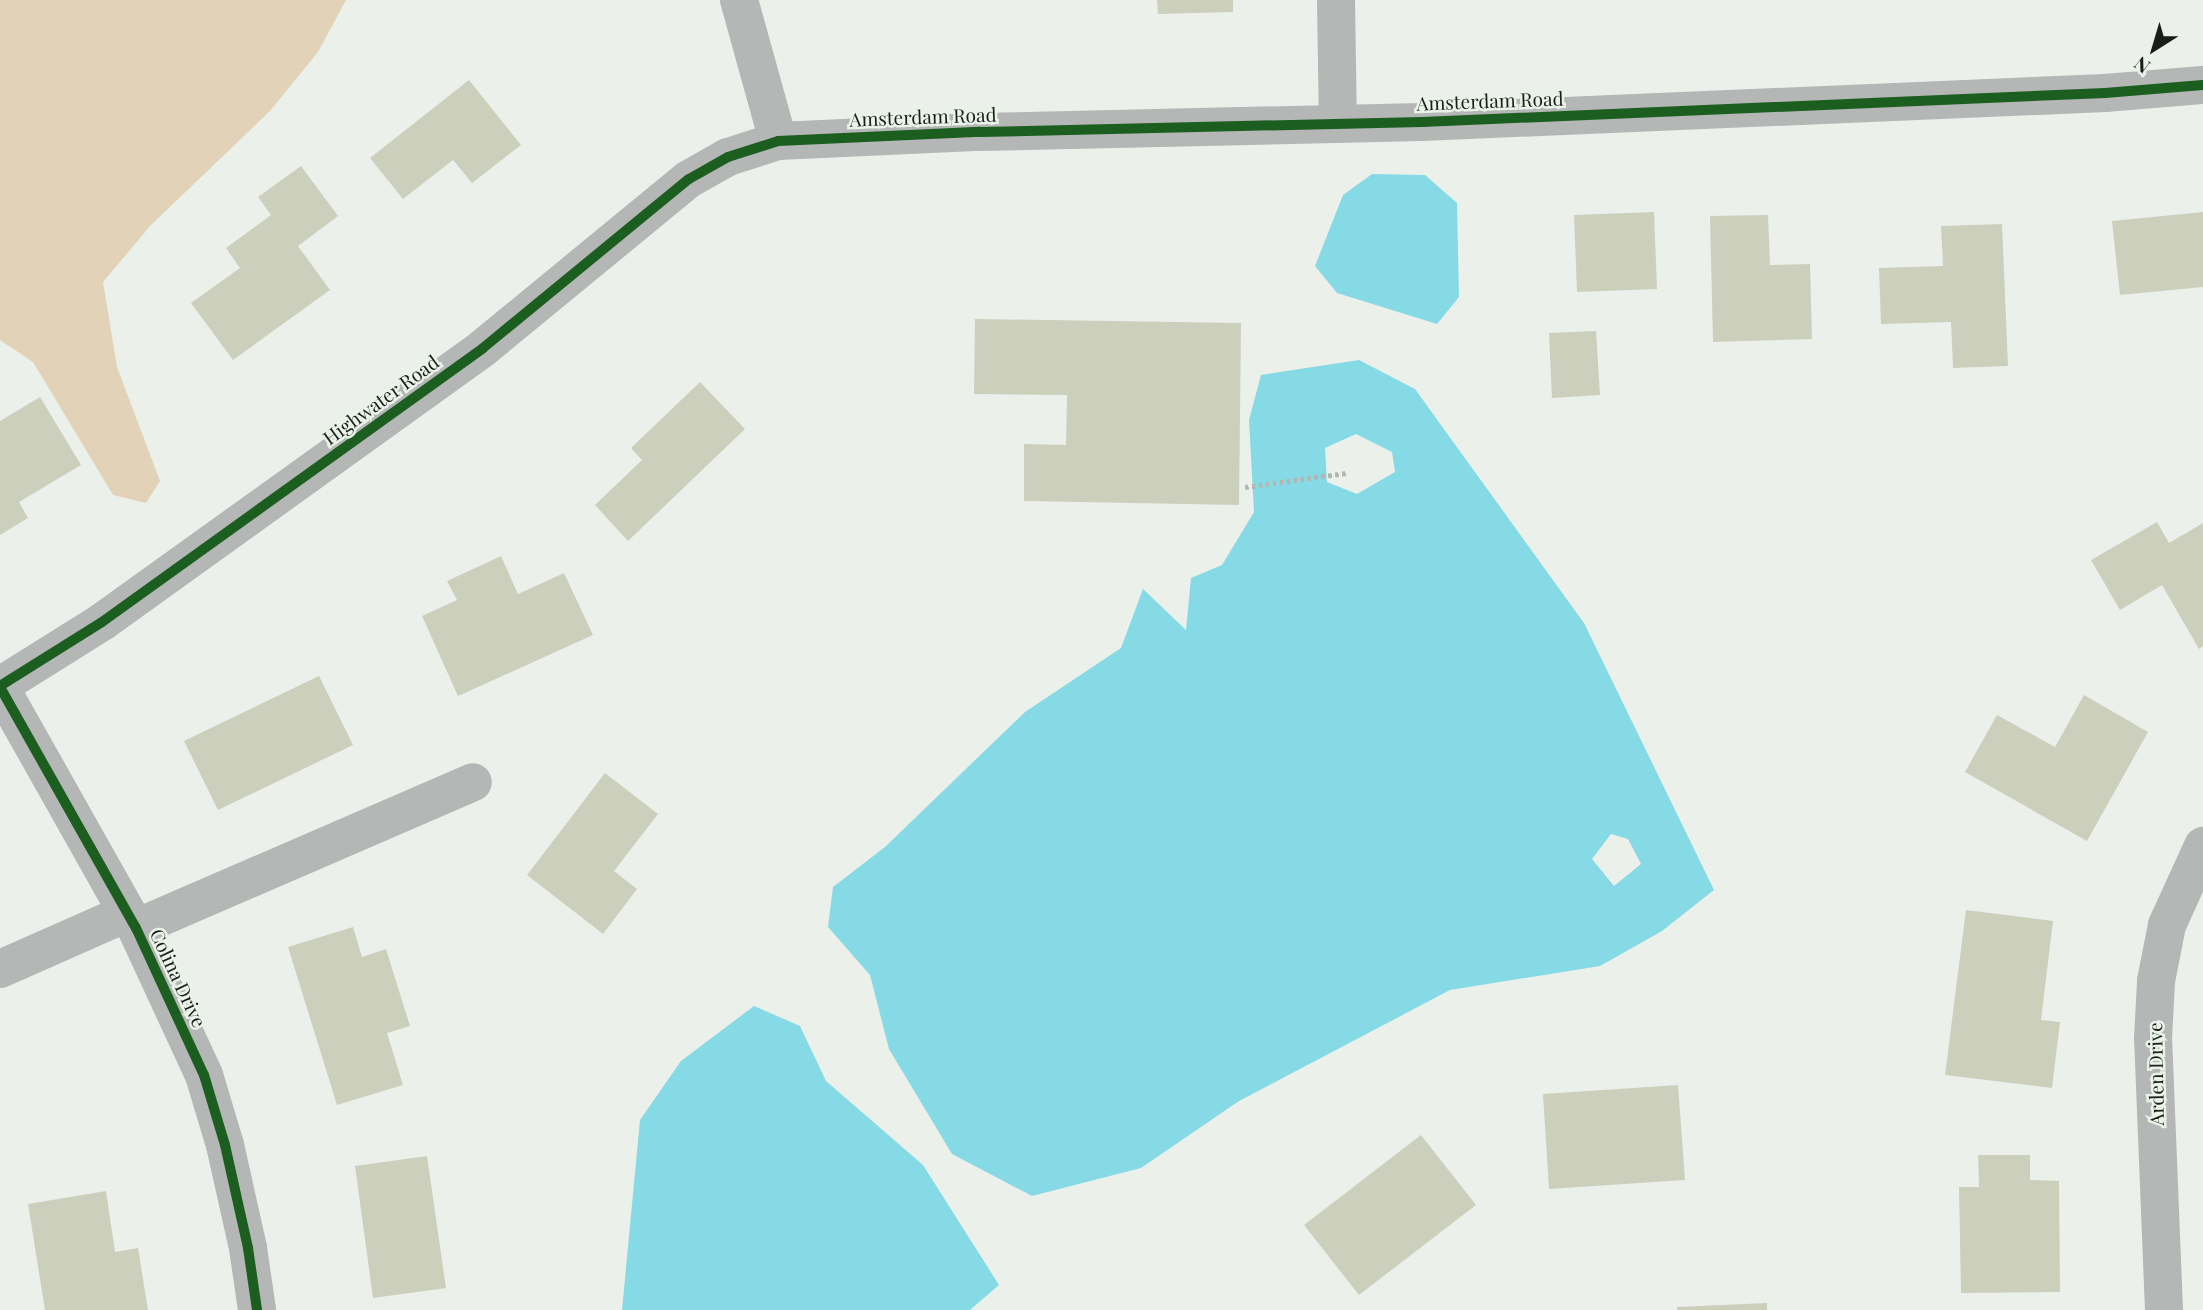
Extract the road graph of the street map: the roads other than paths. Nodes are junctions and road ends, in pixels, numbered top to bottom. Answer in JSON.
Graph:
{"nodes":[{"id":1,"x":738,"y":0,"type":"edge"},
{"id":2,"x":1336,"y":0,"type":"edge"},
{"id":3,"x":2203,"y":85,"type":"edge"},
{"id":4,"x":1338,"y":124,"type":"junction"},
{"id":5,"x":778,"y":141,"type":"junction"},
{"id":6,"x":0,"y":687,"type":"edge"},
{"id":7,"x":472,"y":782,"type":"dead end"},
{"id":8,"x":2203,"y":846,"type":"edge"},
{"id":9,"x":132,"y":920,"type":"junction"},
{"id":10,"x":0,"y":969,"type":"edge"},
{"id":11,"x":257,"y":1310,"type":"edge"},
{"id":12,"x":2164,"y":1310,"type":"edge"}],
"edges":[{"from":1,"to":5,"type":"street"},
{"from":2,"to":4,"type":"street"},
{"from":3,"to":4,"type":"street","name":"Amsterdam Road"},
{"from":4,"to":5,"type":"street","name":"Amsterdam Road"},
{"from":5,"to":6,"type":"street","name":"Highwater Road"},
{"from":6,"to":9,"type":"street","name":"Colina Drive"},
{"from":7,"to":9,"type":"street"},
{"from":8,"to":12,"type":"street","name":"Arden Drive"},
{"from":9,"to":10,"type":"street"},
{"from":9,"to":11,"type":"street","name":"Colina Drive"}]}
